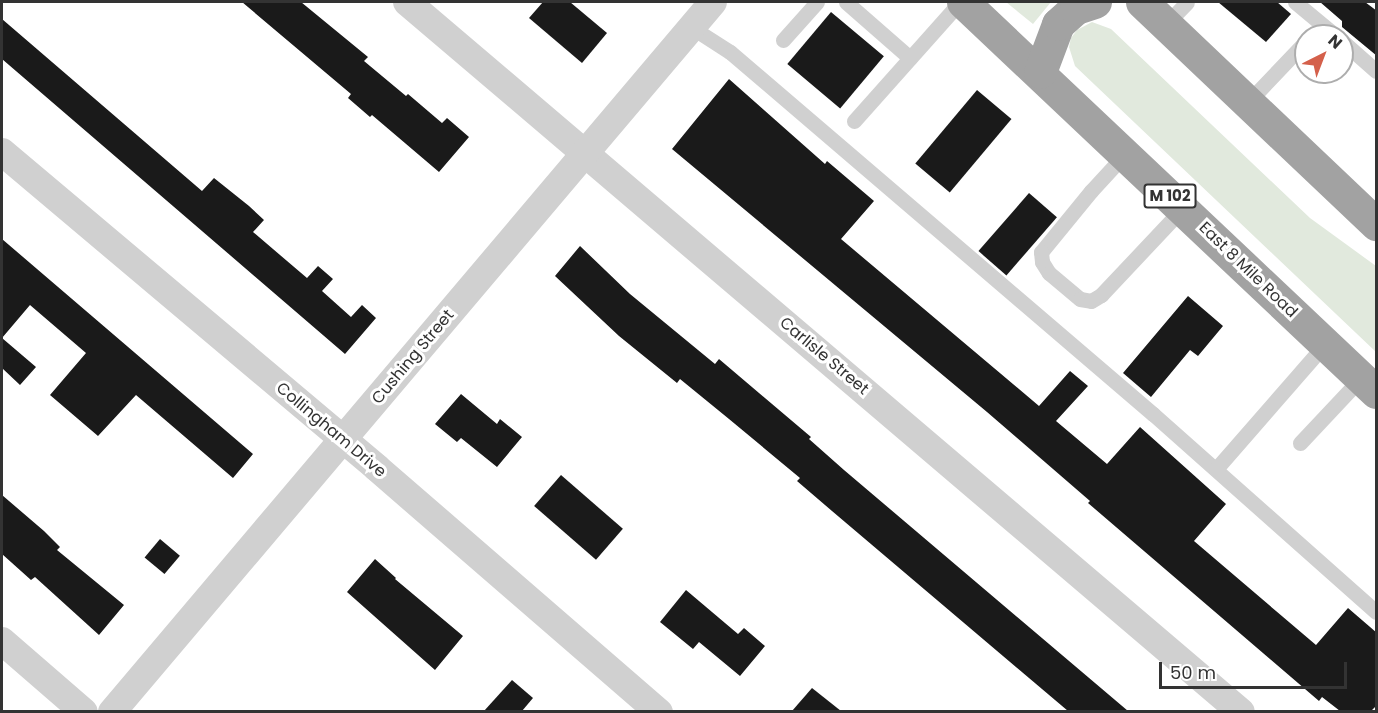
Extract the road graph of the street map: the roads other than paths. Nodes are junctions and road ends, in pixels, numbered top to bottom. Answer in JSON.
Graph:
{"nodes":[{"id":1,"x":406,"y":2,"type":"edge"},
{"id":2,"x":713,"y":2,"type":"edge"},
{"id":3,"x":817,"y":2,"type":"edge"},
{"id":4,"x":846,"y":2,"type":"edge"},
{"id":5,"x":961,"y":2,"type":"edge"},
{"id":6,"x":1095,"y":2,"type":"edge"},
{"id":7,"x":1142,"y":2,"type":"edge"},
{"id":8,"x":1295,"y":2,"type":"edge"},
{"id":9,"x":1176,"y":13,"type":"edge"},
{"id":10,"x":1322,"y":24,"type":"edge"},
{"id":11,"x":691,"y":27,"type":"junction"},
{"id":12,"x":783,"y":40,"type":"dead end"},
{"id":13,"x":1354,"y":51,"type":"edge"},
{"id":14,"x":1294,"y":54,"type":"edge"},
{"id":15,"x":909,"y":58,"type":"junction"},
{"id":16,"x":1377,"y":70,"type":"edge"},
{"id":17,"x":1040,"y":72,"type":"junction"},
{"id":18,"x":1248,"y":102,"type":"junction"},
{"id":19,"x":854,"y":121,"type":"dead end"},
{"id":20,"x":2,"y":152,"type":"edge"},
{"id":21,"x":586,"y":152,"type":"junction"},
{"id":22,"x":1125,"y":153,"type":"junction"},
{"id":23,"x":1183,"y":208,"type":"junction"},
{"id":24,"x":1377,"y":224,"type":"edge"},
{"id":25,"x":1325,"y":344,"type":"junction"},
{"id":26,"x":1369,"y":385,"type":"edge"},
{"id":27,"x":343,"y":440,"type":"junction"},
{"id":28,"x":1300,"y":443,"type":"dead end"},
{"id":29,"x":1216,"y":470,"type":"junction"},
{"id":30,"x":1374,"y":603,"type":"edge"},
{"id":31,"x":2,"y":641,"type":"edge"},
{"id":32,"x":84,"y":711,"type":"edge"},
{"id":33,"x":112,"y":711,"type":"edge"},
{"id":34,"x":659,"y":711,"type":"edge"},
{"id":35,"x":1241,"y":711,"type":"edge"}],
"edges":[{"from":1,"to":21,"type":"street","name":"Carlisle Street"},
{"from":2,"to":11,"type":"street","name":"Cushing Street"},
{"from":3,"to":12,"type":"lane"},
{"from":4,"to":15,"type":"lane"},
{"from":5,"to":15,"type":"lane"},
{"from":5,"to":17,"type":"highway","name":"East 8 Mile Road","number":"M 102"},
{"from":6,"to":17,"type":"highway"},
{"from":7,"to":9,"type":"highway"},
{"from":8,"to":10,"type":"lane"},
{"from":9,"to":18,"type":"highway"},
{"from":11,"to":21,"type":"street","name":"Cushing Street"},
{"from":11,"to":29,"type":"lane"},
{"from":13,"to":16,"type":"lane"},
{"from":14,"to":18,"type":"lane"},
{"from":15,"to":19,"type":"lane"},
{"from":17,"to":22,"type":"highway","name":"East 8 Mile Road","number":"M 102"},
{"from":18,"to":24,"type":"highway"},
{"from":20,"to":27,"type":"street","name":"Collingham Drive"},
{"from":21,"to":27,"type":"street","name":"Cushing Street"},
{"from":21,"to":35,"type":"street","name":"Carlisle Street"},
{"from":22,"to":23,"type":"highway","name":"East 8 Mile Road","number":"M 102"},
{"from":22,"to":23,"type":"lane"},
{"from":23,"to":25,"type":"highway","name":"East 8 Mile Road","number":"M 102"},
{"from":25,"to":26,"type":"highway","name":"East 8 Mile Road","number":"M 102"},
{"from":25,"to":29,"type":"lane"},
{"from":26,"to":28,"type":"lane"},
{"from":27,"to":33,"type":"street","name":"Cushing Street"},
{"from":27,"to":34,"type":"street","name":"Collingham Drive"},
{"from":29,"to":30,"type":"lane"},
{"from":31,"to":32,"type":"street"}]}
